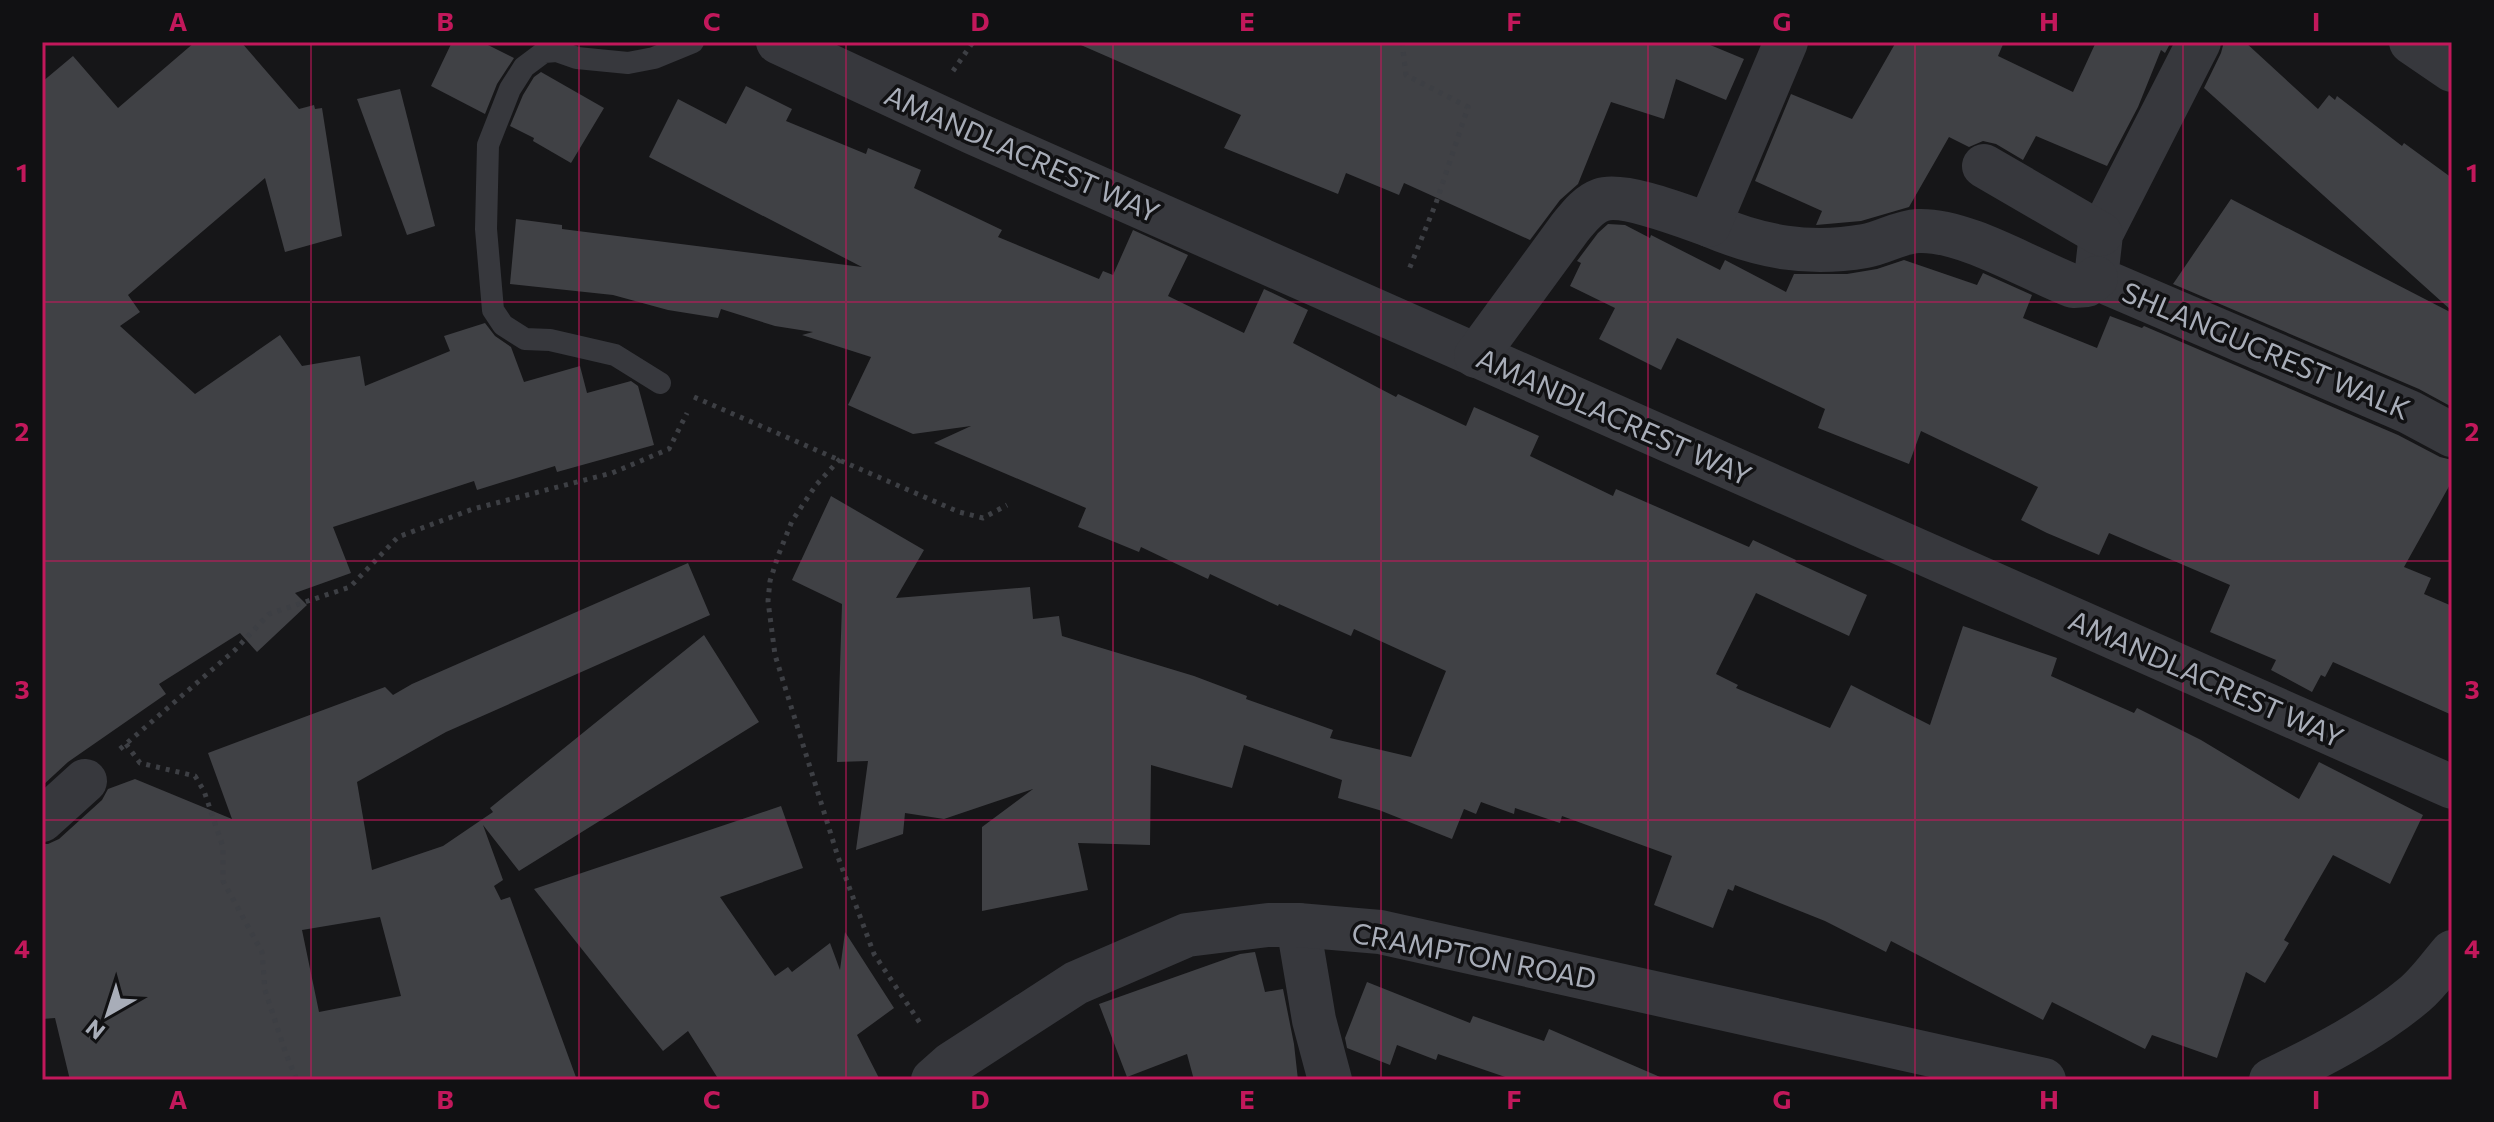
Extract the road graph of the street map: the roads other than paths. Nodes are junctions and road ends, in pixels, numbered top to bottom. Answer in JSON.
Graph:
{"nodes":[{"id":1,"x":693,"y":42,"type":"edge"},
{"id":2,"x":778,"y":42,"type":"edge"},
{"id":3,"x":2199,"y":42,"type":"edge"},
{"id":4,"x":2411,"y":42,"type":"edge"},
{"id":5,"x":1784,"y":47,"type":"edge"},
{"id":6,"x":2452,"y":70,"type":"edge"},
{"id":7,"x":1984,"y":166,"type":"dead end"},
{"id":8,"x":1709,"y":225,"type":"junction"},
{"id":9,"x":2101,"y":234,"type":"junction"},
{"id":10,"x":2096,"y":278,"type":"junction"},
{"id":11,"x":1476,"y":356,"type":"junction"},
{"id":12,"x":660,"y":383,"type":"road end"},
{"id":13,"x":2452,"y":435,"type":"edge"},
{"id":14,"x":85,"y":781,"type":"road end"},
{"id":15,"x":2452,"y":787,"type":"edge"},
{"id":16,"x":42,"y":820,"type":"edge"},
{"id":17,"x":1298,"y":925,"type":"junction"},
{"id":18,"x":2452,"y":952,"type":"edge"},
{"id":19,"x":942,"y":1072,"type":"edge"},
{"id":20,"x":1330,"y":1080,"type":"edge"},
{"id":21,"x":2044,"y":1080,"type":"edge"},
{"id":22,"x":2271,"y":1080,"type":"edge"}],
"edges":[{"from":1,"to":12,"type":"lane"},
{"from":2,"to":11,"type":"street","name":"AMANDLACREST WAY"},
{"from":3,"to":9,"type":"street","name":"SHLANGUCREST WALK"},
{"from":4,"to":6,"type":"street"},
{"from":5,"to":8,"type":"street"},
{"from":7,"to":9,"type":"street"},
{"from":8,"to":10,"type":"street"},
{"from":8,"to":11,"type":"street"},
{"from":9,"to":10,"type":"street","name":"SHLANGUCREST WALK"},
{"from":10,"to":13,"type":"street","name":"SHLANGUCREST WALK"},
{"from":11,"to":15,"type":"street","name":"AMANDLACREST WAY"},
{"from":14,"to":16,"type":"street"},
{"from":17,"to":19,"type":"street","name":"CRAMPTON ROAD"},
{"from":17,"to":20,"type":"street"},
{"from":17,"to":21,"type":"street","name":"CRAMPTON ROAD"},
{"from":18,"to":22,"type":"street"}]}
